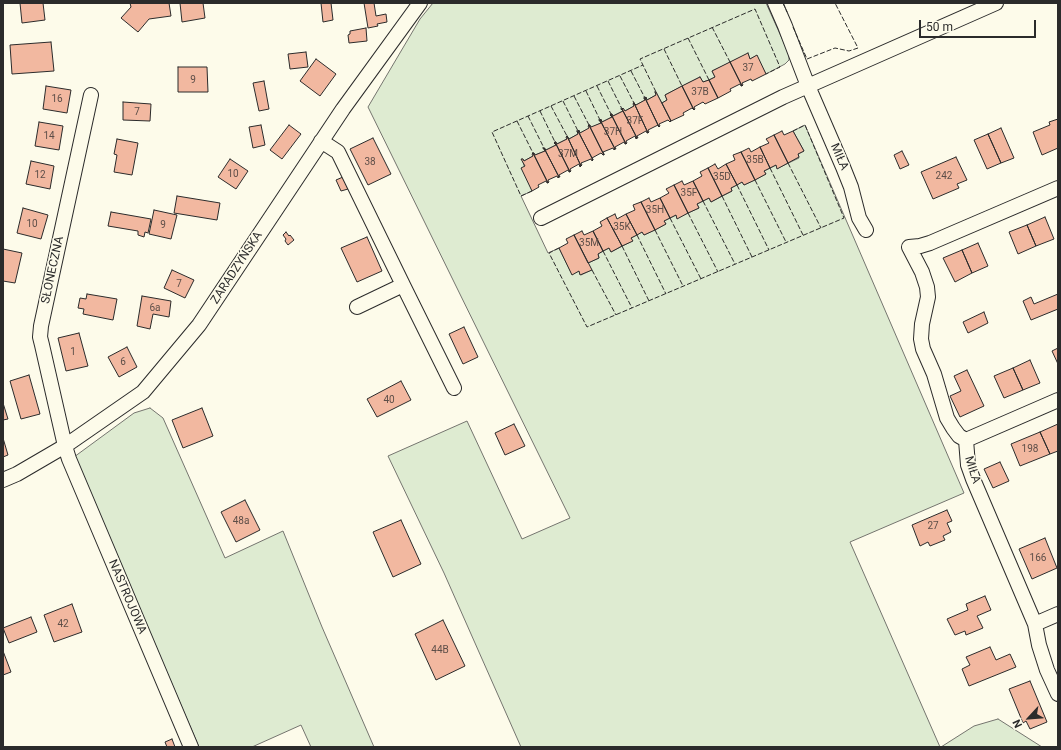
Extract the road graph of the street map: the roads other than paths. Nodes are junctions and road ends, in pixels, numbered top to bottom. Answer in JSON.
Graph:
{"nodes":[{"id":1,"x":420,"y":3,"type":"edge"},
{"id":2,"x":775,"y":3,"type":"edge"},
{"id":3,"x":996,"y":3,"type":"edge"},
{"id":4,"x":808,"y":86,"type":"junction"},
{"id":5,"x":91,"y":95,"type":"dead end"},
{"id":6,"x":321,"y":141,"type":"junction"},
{"id":7,"x":1058,"y":188,"type":"edge"},
{"id":8,"x":541,"y":218,"type":"dead end"},
{"id":9,"x":866,"y":230,"type":"dead end"},
{"id":10,"x":403,"y":285,"type":"junction"},
{"id":11,"x":357,"y":307,"type":"dead end"},
{"id":12,"x":454,"y":388,"type":"dead end"},
{"id":13,"x":1058,"y":400,"type":"edge"},
{"id":14,"x":966,"y":440,"type":"junction"},
{"id":15,"x":65,"y":446,"type":"junction"},
{"id":16,"x":3,"y":480,"type":"edge"},
{"id":17,"x":1058,"y":614,"type":"edge"},
{"id":18,"x":1035,"y":624,"type":"junction"},
{"id":19,"x":1058,"y":694,"type":"edge"},
{"id":20,"x":191,"y":747,"type":"edge"}],
"edges":[{"from":1,"to":6,"type":"street","name":"ZARADZYŃSKA"},
{"from":2,"to":4,"type":"street","name":"MIŁA"},
{"from":3,"to":4,"type":"street"},
{"from":4,"to":8,"type":"street"},
{"from":4,"to":9,"type":"street","name":"MIŁA"},
{"from":5,"to":15,"type":"street","name":"SŁONECZNA"},
{"from":6,"to":10,"type":"street"},
{"from":6,"to":15,"type":"street","name":"ZARADZYŃSKA"},
{"from":7,"to":14,"type":"street","name":"MIŁA"},
{"from":10,"to":11,"type":"street"},
{"from":10,"to":12,"type":"street"},
{"from":13,"to":14,"type":"street"},
{"from":14,"to":18,"type":"street","name":"MIŁA"},
{"from":15,"to":16,"type":"street","name":"ZARADZYŃSKA"},
{"from":15,"to":20,"type":"street","name":"NASTROJOWA"},
{"from":17,"to":18,"type":"street"},
{"from":18,"to":19,"type":"street","name":"MIŁA"}]}
